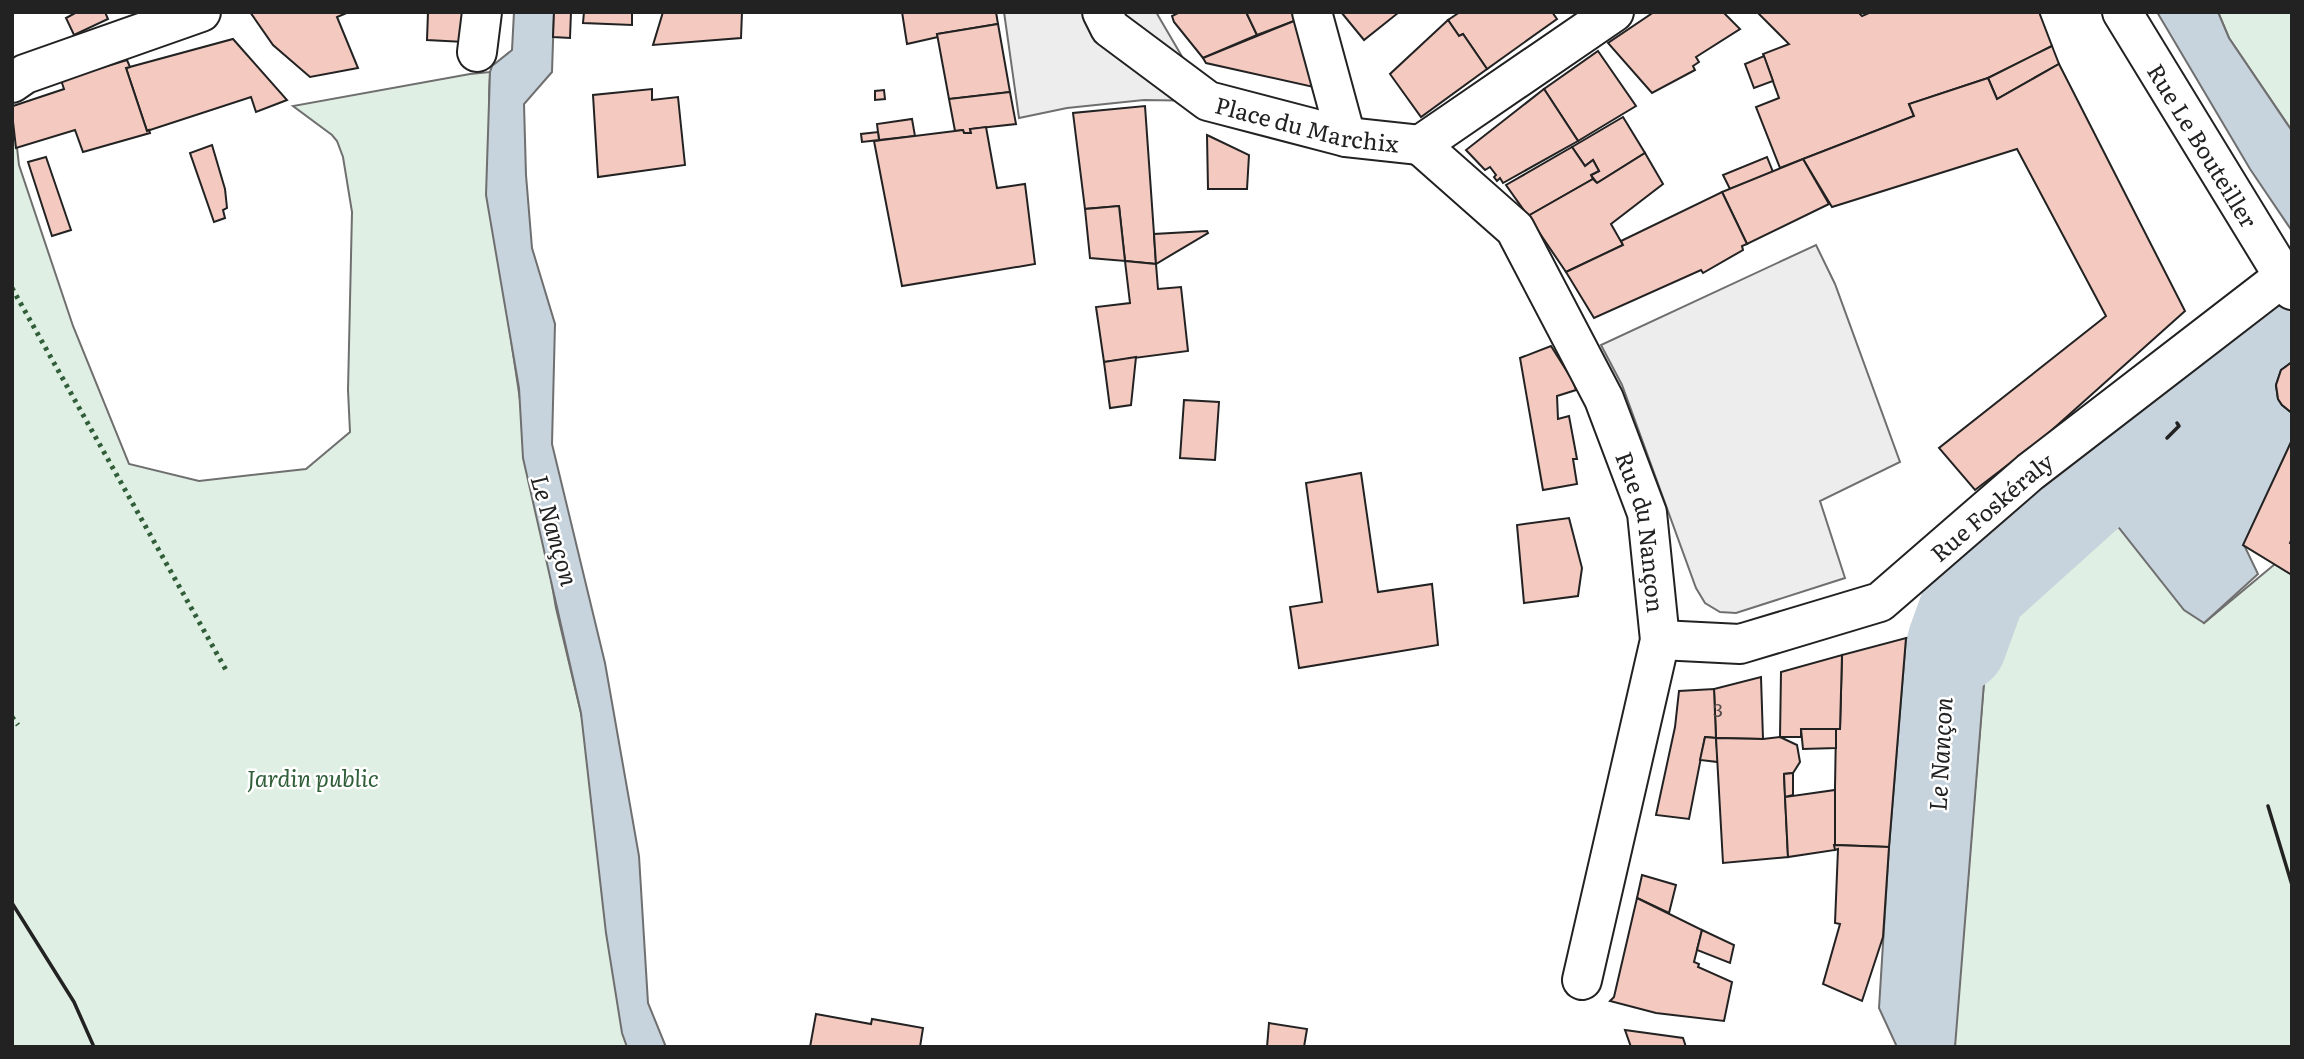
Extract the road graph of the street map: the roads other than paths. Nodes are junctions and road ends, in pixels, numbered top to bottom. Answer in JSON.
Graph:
{"nodes":[{"id":1,"x":201,"y":12,"type":"edge"},
{"id":2,"x":482,"y":12,"type":"edge"},
{"id":3,"x":1102,"y":12,"type":"edge"},
{"id":4,"x":1312,"y":12,"type":"edge"},
{"id":5,"x":1614,"y":12,"type":"edge"},
{"id":6,"x":2123,"y":12,"type":"edge"},
{"id":7,"x":477,"y":52,"type":"dead end"},
{"id":8,"x":12,"y":83,"type":"edge"},
{"id":9,"x":1346,"y":137,"type":"junction"},
{"id":10,"x":1420,"y":145,"type":"junction"},
{"id":11,"x":2287,"y":283,"type":"edge"},
{"id":12,"x":1660,"y":640,"type":"junction"},
{"id":13,"x":1582,"y":980,"type":"dead end"}],
"edges":[{"from":1,"to":8,"type":"street"},
{"from":2,"to":7,"type":"street"},
{"from":3,"to":9,"type":"street","name":"Place du Marchix"},
{"from":4,"to":9,"type":"street"},
{"from":5,"to":10,"type":"street"},
{"from":6,"to":11,"type":"street","name":"Rue Le Bouteiller"},
{"from":9,"to":10,"type":"street","name":"Place du Marchix"},
{"from":10,"to":12,"type":"street","name":"Rue du Nançon"},
{"from":11,"to":12,"type":"street","name":"Rue Foskéraly"},
{"from":12,"to":13,"type":"street","name":"Rue du Nançon"}]}
